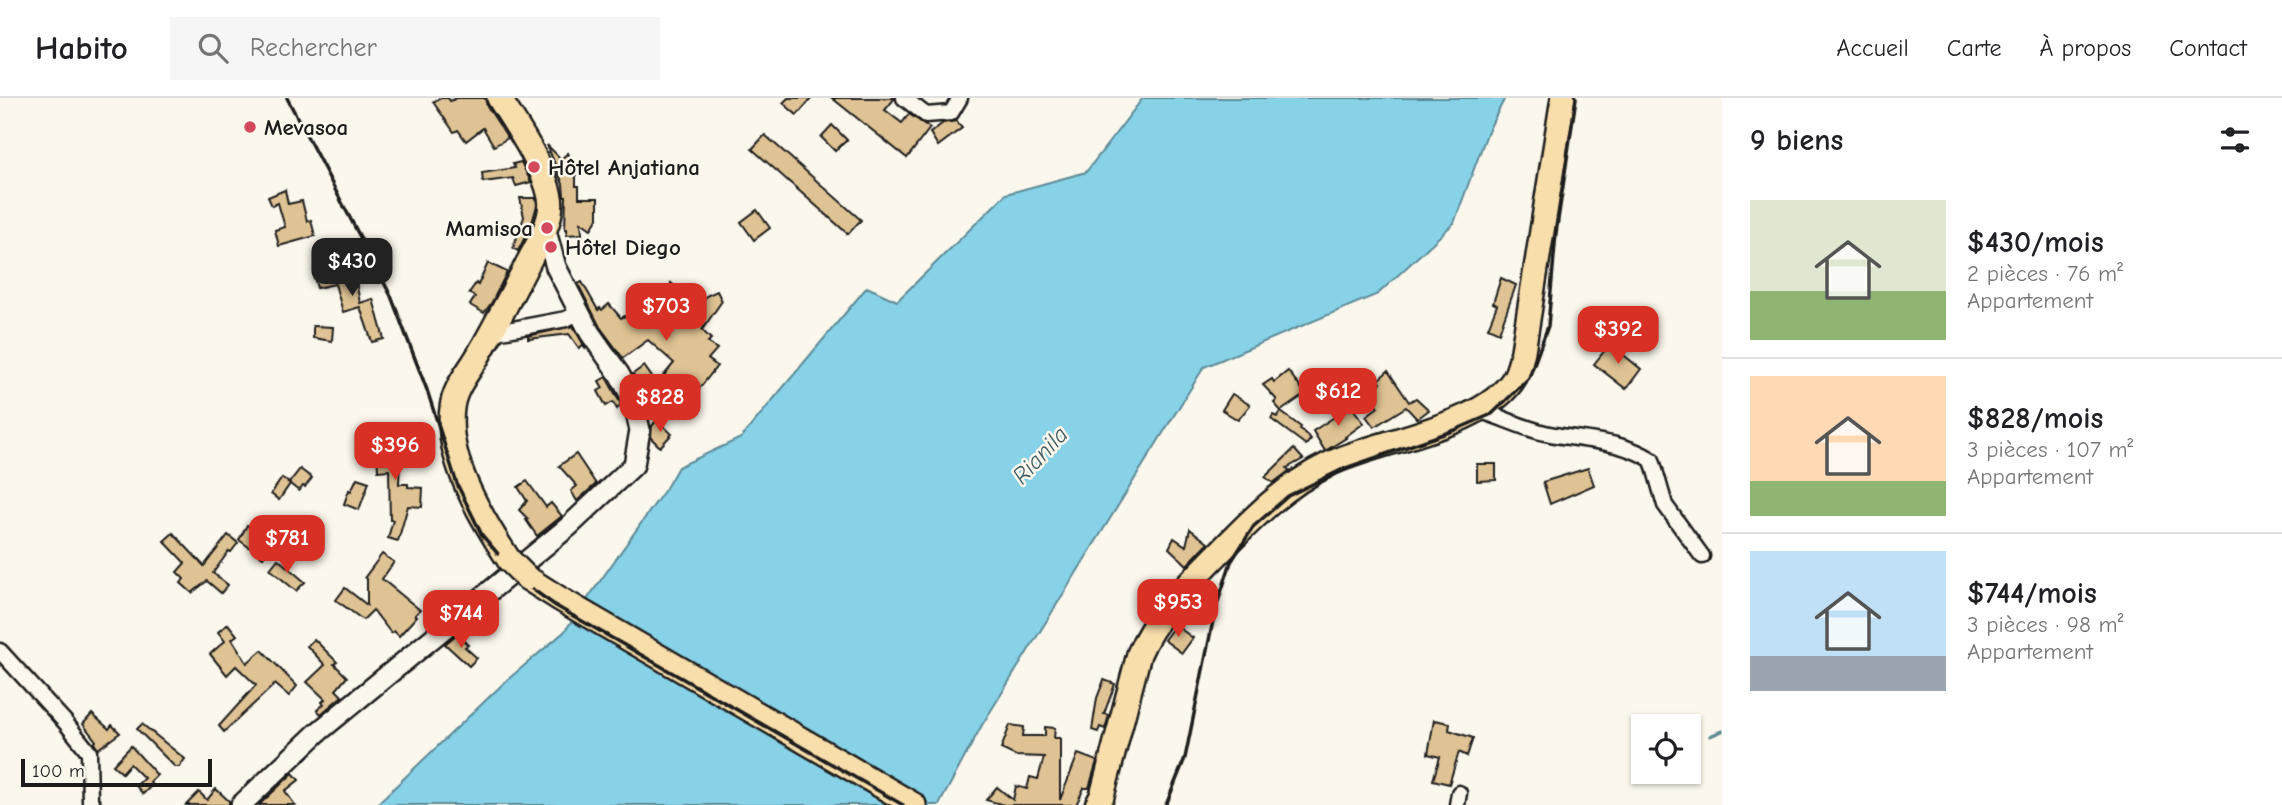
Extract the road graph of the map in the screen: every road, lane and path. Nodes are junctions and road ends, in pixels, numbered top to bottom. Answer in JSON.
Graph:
{"nodes":[{"id":1,"x":499,"y":98,"type":"edge"},
{"id":2,"x":904,"y":98,"type":"edge"},
{"id":3,"x":960,"y":98,"type":"edge"},
{"id":4,"x":1563,"y":98,"type":"edge"},
{"id":5,"x":546,"y":231,"type":"junction"},
{"id":6,"x":580,"y":312,"type":"junction"},
{"id":7,"x":491,"y":333,"type":"junction"},
{"id":8,"x":1476,"y":410,"type":"junction"},
{"id":9,"x":1702,"y":556,"type":"dead end"},
{"id":10,"x":0,"y":651,"type":"edge"},
{"id":11,"x":93,"y":805,"type":"edge"},
{"id":12,"x":241,"y":805,"type":"edge"},
{"id":13,"x":914,"y":805,"type":"edge"},
{"id":14,"x":1097,"y":805,"type":"edge"}],
"edges":[{"from":1,"to":5,"type":"main road"},
{"from":2,"to":3,"type":"street"},
{"from":4,"to":8,"type":"main road"},
{"from":5,"to":6,"type":"street"},
{"from":5,"to":7,"type":"main road"},
{"from":6,"to":7,"type":"street"},
{"from":6,"to":12,"type":"street"},
{"from":7,"to":13,"type":"main road","bridge":true},
{"from":8,"to":9,"type":"street"},
{"from":8,"to":14,"type":"main road"},
{"from":10,"to":11,"type":"street"}]}
